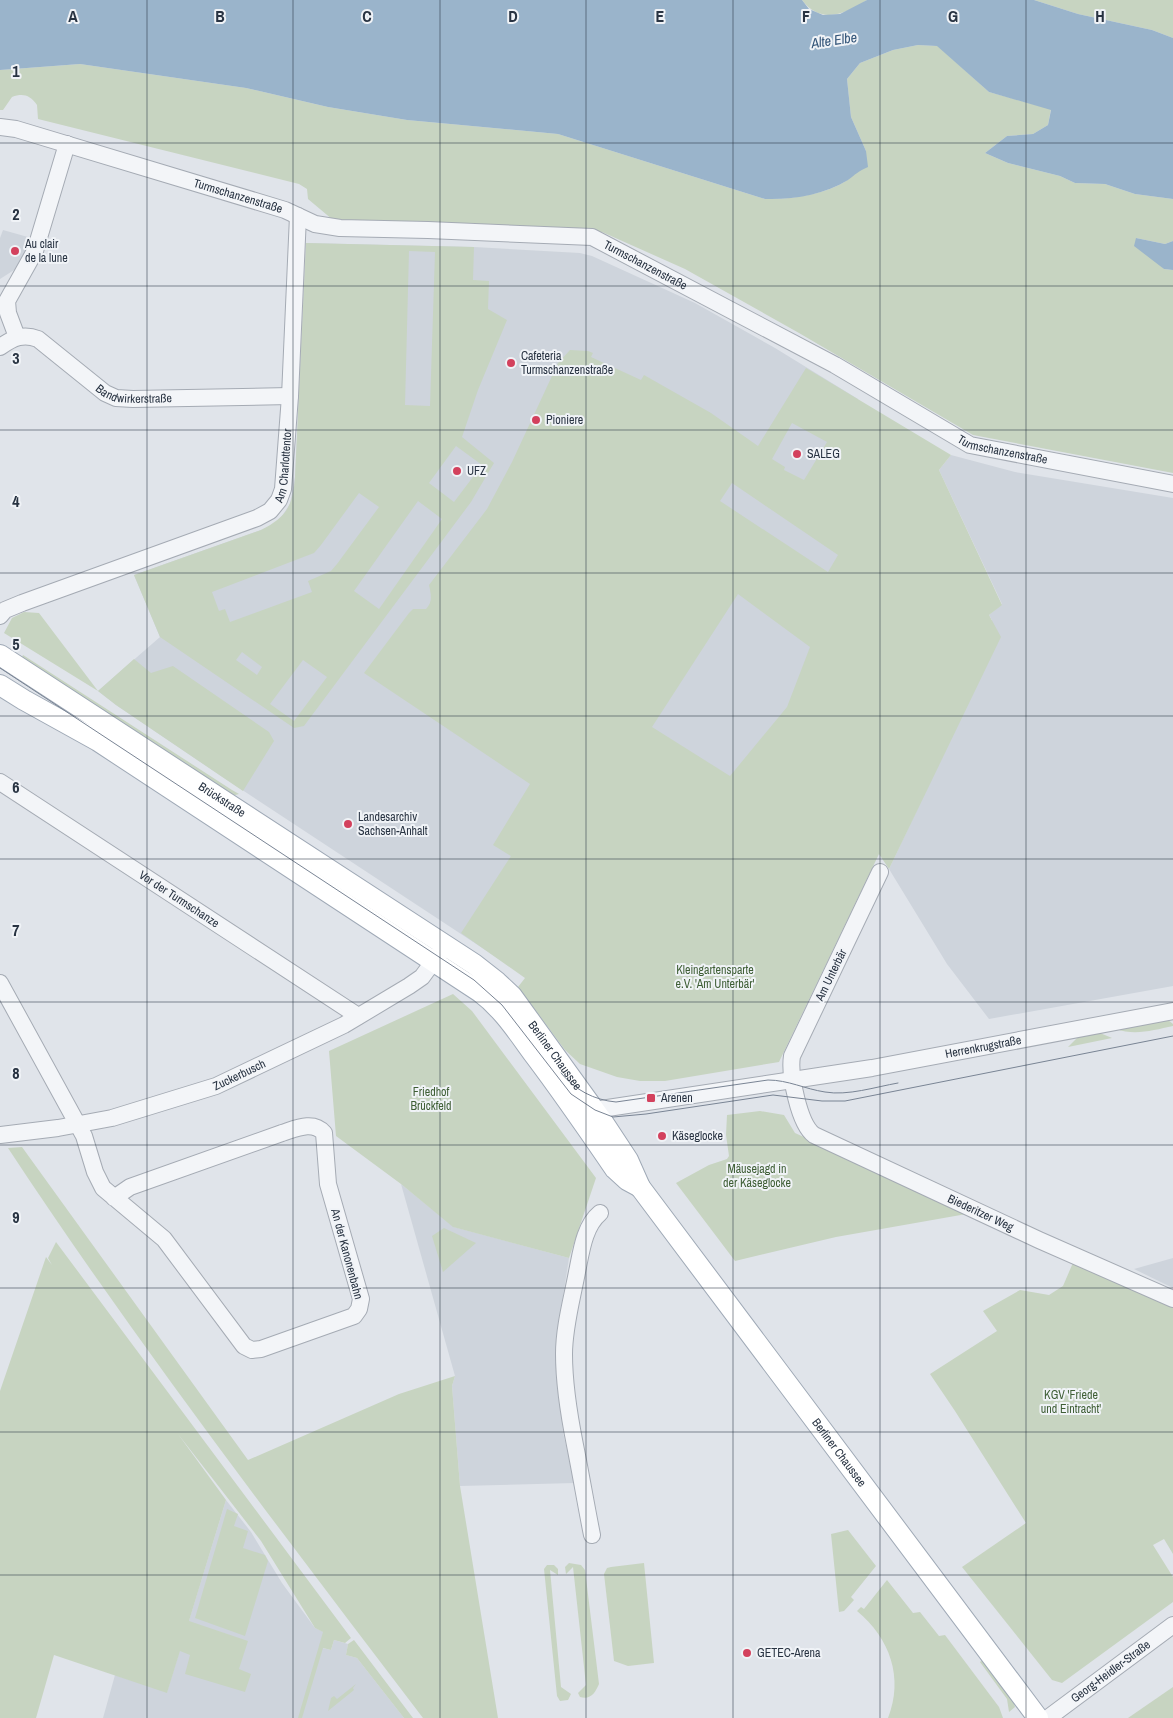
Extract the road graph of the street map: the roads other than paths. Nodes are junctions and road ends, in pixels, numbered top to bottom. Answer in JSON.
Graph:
{"nodes":[{"id":1,"x":0,"y":127,"type":"edge"},
{"id":2,"x":67,"y":144,"type":"junction"},
{"id":3,"x":298,"y":216,"type":"junction"},
{"id":4,"x":17,"y":337,"type":"junction"},
{"id":5,"x":0,"y":347,"type":"edge"},
{"id":6,"x":290,"y":396,"type":"junction"},
{"id":7,"x":1173,"y":484,"type":"edge"},
{"id":8,"x":2,"y":610,"type":"edge"},
{"id":9,"x":0,"y":655,"type":"edge"},
{"id":10,"x":0,"y":684,"type":"edge"},
{"id":11,"x":0,"y":782,"type":"edge"},
{"id":12,"x":880,"y":872,"type":"dead end"},
{"id":13,"x":440,"y":954,"type":"junction"},
{"id":14,"x":0,"y":983,"type":"edge"},
{"id":15,"x":1173,"y":1011,"type":"edge"},
{"id":16,"x":358,"y":1016,"type":"junction"},
{"id":17,"x":794,"y":1080,"type":"junction"},
{"id":18,"x":587,"y":1113,"type":"junction"},
{"id":19,"x":78,"y":1125,"type":"junction"},
{"id":20,"x":0,"y":1136,"type":"edge"},
{"id":21,"x":114,"y":1198,"type":"junction"},
{"id":22,"x":600,"y":1213,"type":"dead end"},
{"id":23,"x":1173,"y":1299,"type":"edge"},
{"id":24,"x":592,"y":1534,"type":"dead end"},
{"id":25,"x":1173,"y":1625,"type":"edge"},
{"id":26,"x":1038,"y":1718,"type":"edge"},
{"id":27,"x":1048,"y":1718,"type":"edge"}],
"edges":[{"from":1,"to":2,"type":"street","name":"Turmschanzenstraße"},
{"from":2,"to":3,"type":"street","name":"Turmschanzenstraße"},
{"from":2,"to":4,"type":"street"},
{"from":3,"to":6,"type":"street","name":"Am Charlottentor"},
{"from":3,"to":7,"type":"street","name":"Turmschanzenstraße"},
{"from":4,"to":5,"type":"street"},
{"from":4,"to":6,"type":"street","name":"Bandwirkerstraße"},
{"from":6,"to":8,"type":"street","name":"Am Charlottentor"},
{"from":9,"to":13,"type":"main road","name":"Brückstraße"},
{"from":10,"to":13,"type":"main road","name":"Brückstraße"},
{"from":11,"to":16,"type":"street","name":"Vor der Turmschanze"},
{"from":12,"to":17,"type":"street","name":"Am Unterbär"},
{"from":13,"to":16,"type":"street","name":"Zuckerbusch"},
{"from":13,"to":18,"type":"main road","name":"Berliner Chaussee"},
{"from":14,"to":19,"type":"street"},
{"from":15,"to":17,"type":"street","name":"Herrenkrugstraße"},
{"from":16,"to":19,"type":"street","name":"Zuckerbusch"},
{"from":17,"to":18,"type":"street","name":"Herrenkrugstraße"},
{"from":17,"to":23,"type":"street","name":"Biederitzer Weg"},
{"from":18,"to":26,"type":"main road","name":"Berliner Chaussee"},
{"from":19,"to":20,"type":"street","name":"Zuckerbusch"},
{"from":19,"to":21,"type":"street","name":"An der Kanonenbahn"},
{"from":21,"to":21,"type":"street","name":"An der Kanonenbahn"},
{"from":22,"to":24,"type":"street"},
{"from":25,"to":27,"type":"street","name":"Georg-Heidler-Straße"}]}
